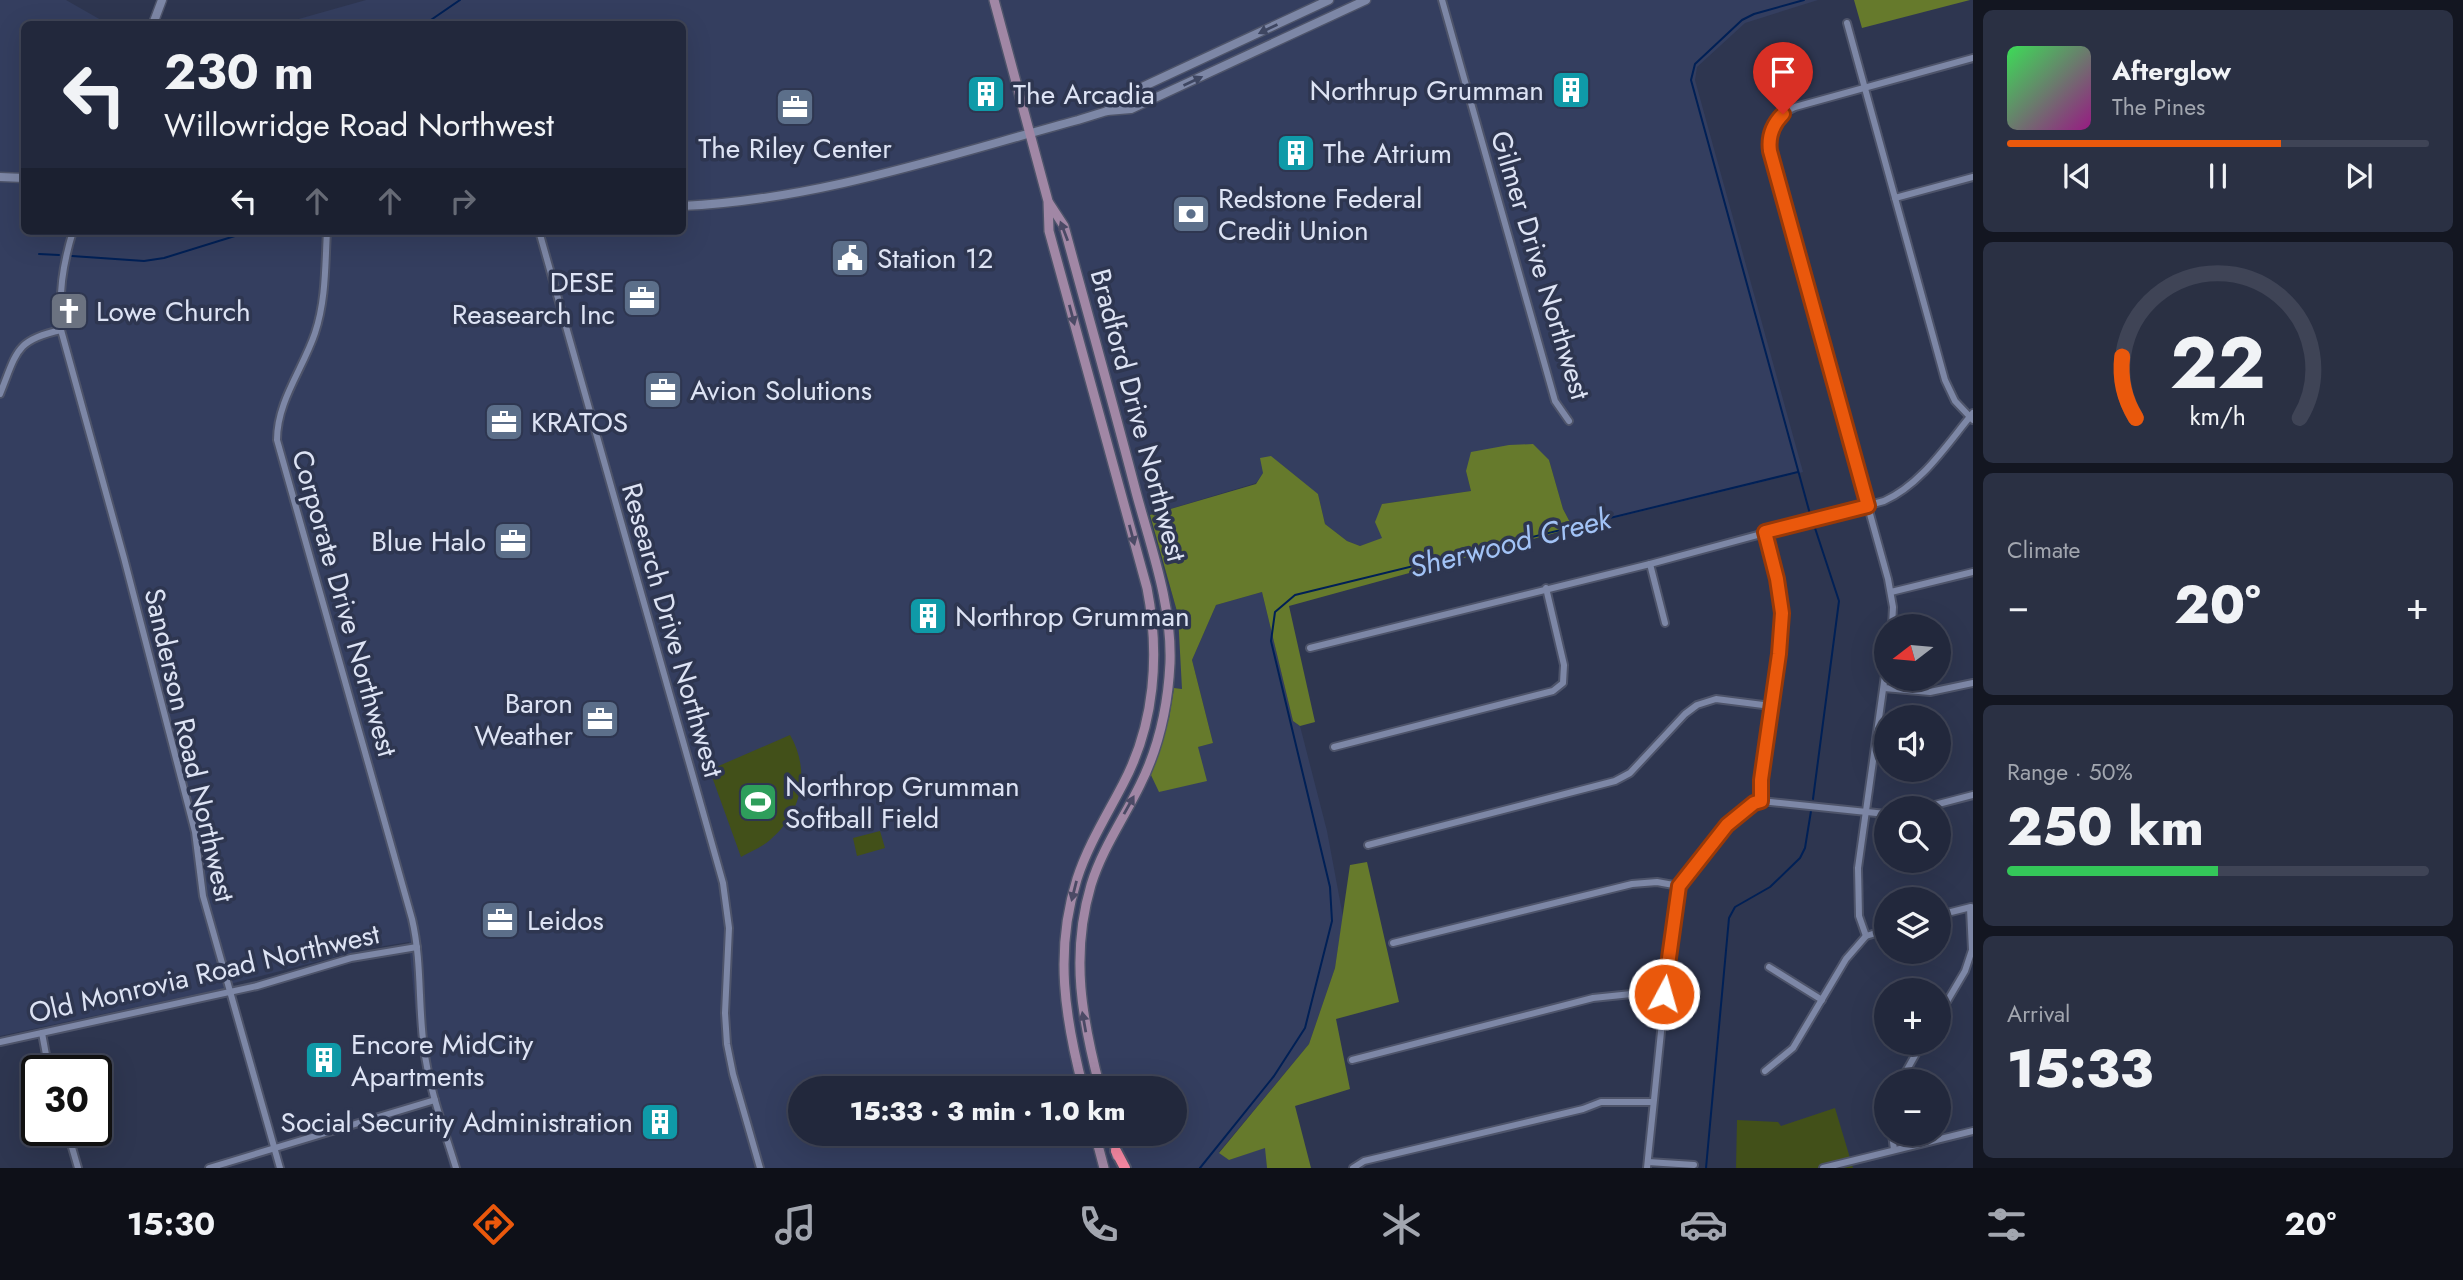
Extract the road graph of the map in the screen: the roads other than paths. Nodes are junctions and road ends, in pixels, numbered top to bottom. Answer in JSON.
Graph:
{"nodes":[{"id":1,"x":162,"y":0,"type":"edge"},
{"id":2,"x":995,"y":0,"type":"edge"},
{"id":3,"x":1329,"y":0,"type":"edge"},
{"id":4,"x":1366,"y":0,"type":"edge"},
{"id":5,"x":1442,"y":0,"type":"edge"},
{"id":6,"x":154,"y":21,"type":"edge"},
{"id":7,"x":1847,"y":23,"type":"dead end"},
{"id":8,"x":1973,"y":58,"type":"edge"},
{"id":9,"x":1865,"y":88,"type":"junction"},
{"id":10,"x":1107,"y":111,"type":"junction"},
{"id":11,"x":1031,"y":133,"type":"junction"},
{"id":12,"x":0,"y":177,"type":"edge"},
{"id":13,"x":1973,"y":177,"type":"edge"},
{"id":14,"x":21,"y":178,"type":"edge"},
{"id":15,"x":1895,"y":198,"type":"junction"},
{"id":16,"x":1048,"y":201,"type":"junction"},
{"id":17,"x":686,"y":206,"type":"edge"},
{"id":18,"x":72,"y":235,"type":"edge"},
{"id":19,"x":327,"y":235,"type":"edge"},
{"id":20,"x":540,"y":235,"type":"edge"},
{"id":21,"x":61,"y":330,"type":"junction"},
{"id":22,"x":0,"y":394,"type":"edge"},
{"id":23,"x":1972,"y":416,"type":"edge"},
{"id":24,"x":1569,"y":421,"type":"dead end"},
{"id":25,"x":1868,"y":506,"type":"junction"},
{"id":26,"x":1765,"y":532,"type":"junction"},
{"id":27,"x":1650,"y":564,"type":"junction"},
{"id":28,"x":1973,"y":572,"type":"edge"},
{"id":29,"x":1546,"y":588,"type":"junction"},
{"id":30,"x":1891,"y":592,"type":"junction"},
{"id":31,"x":1892,"y":614,"type":"edge"},
{"id":32,"x":1665,"y":623,"type":"dead end"},
{"id":33,"x":1310,"y":648,"type":"dead end"},
{"id":34,"x":1973,"y":683,"type":"edge"},
{"id":35,"x":1951,"y":688,"type":"edge"},
{"id":36,"x":1884,"y":691,"type":"edge"},
{"id":37,"x":1771,"y":706,"type":"junction"},
{"id":38,"x":1334,"y":747,"type":"dead end"},
{"id":39,"x":1973,"y":796,"type":"edge"},
{"id":40,"x":1761,"y":801,"type":"junction"},
{"id":41,"x":1951,"y":801,"type":"edge"},
{"id":42,"x":1868,"y":812,"type":"junction"},
{"id":43,"x":1874,"y":813,"type":"edge"},
{"id":44,"x":1368,"y":845,"type":"dead end"},
{"id":45,"x":1679,"y":886,"type":"junction"},
{"id":46,"x":1971,"y":907,"type":"edge"},
{"id":47,"x":1951,"y":912,"type":"edge"},
{"id":48,"x":1874,"y":934,"type":"edge"},
{"id":49,"x":1866,"y":936,"type":"junction"},
{"id":50,"x":1393,"y":943,"type":"dead end"},
{"id":51,"x":418,"y":947,"type":"junction"},
{"id":52,"x":1769,"y":967,"type":"dead end"},
{"id":53,"x":230,"y":991,"type":"junction"},
{"id":54,"x":1664,"y":994,"type":"junction"},
{"id":55,"x":1951,"y":995,"type":"edge"},
{"id":56,"x":1822,"y":1000,"type":"junction"},
{"id":57,"x":41,"y":1033,"type":"junction"},
{"id":58,"x":0,"y":1042,"type":"edge"},
{"id":59,"x":46,"y":1055,"type":"edge"},
{"id":60,"x":1352,"y":1060,"type":"dead end"},
{"id":61,"x":1765,"y":1071,"type":"dead end"},
{"id":62,"x":1080,"y":1076,"type":"edge"},
{"id":63,"x":1097,"y":1076,"type":"edge"},
{"id":64,"x":435,"y":1100,"type":"junction"},
{"id":65,"x":1653,"y":1102,"type":"junction"},
{"id":66,"x":1973,"y":1131,"type":"edge"},
{"id":67,"x":72,"y":1146,"type":"edge"},
{"id":68,"x":1098,"y":1146,"type":"edge"},
{"id":69,"x":1115,"y":1146,"type":"edge"},
{"id":70,"x":1894,"y":1146,"type":"edge"},
{"id":71,"x":275,"y":1148,"type":"junction"},
{"id":72,"x":1894,"y":1150,"type":"junction"},
{"id":73,"x":1116,"y":1151,"type":"joint"},
{"id":74,"x":1647,"y":1165,"type":"edge"},
{"id":75,"x":1694,"y":1165,"type":"dead end"},
{"id":76,"x":78,"y":1168,"type":"edge"},
{"id":77,"x":209,"y":1168,"type":"edge"},
{"id":78,"x":280,"y":1168,"type":"edge"},
{"id":79,"x":456,"y":1168,"type":"edge"},
{"id":80,"x":760,"y":1168,"type":"edge"},
{"id":81,"x":1104,"y":1168,"type":"edge"},
{"id":82,"x":1123,"y":1168,"type":"edge"},
{"id":83,"x":1353,"y":1168,"type":"edge"},
{"id":84,"x":1823,"y":1168,"type":"edge"}],
"edges":[{"from":1,"to":6,"type":"street"},
{"from":2,"to":11,"type":"main road","name":"Bradford Drive Northwest"},
{"from":3,"to":10,"type":"street","one_way":true},
{"from":10,"to":4,"type":"street","one_way":true},
{"from":5,"to":24,"type":"street","name":"Gilmer Drive Northwest"},
{"from":7,"to":9,"type":"street"},
{"from":8,"to":9,"type":"street"},
{"from":9,"to":15,"type":"street"},
{"from":9,"to":25,"type":"street"},
{"from":10,"to":11,"type":"street"},
{"from":11,"to":16,"type":"main road","name":"Bradford Drive Northwest"},
{"from":11,"to":17,"type":"street"},
{"from":12,"to":14,"type":"street"},
{"from":13,"to":15,"type":"street"},
{"from":15,"to":23,"type":"street"},
{"from":16,"to":62,"type":"main road","name":"Bradford Drive Northwest","one_way":true},
{"from":63,"to":16,"type":"main road","name":"Bradford Drive Northwest","one_way":true},
{"from":18,"to":21,"type":"street","name":"Sanderson Road Northwest"},
{"from":19,"to":51,"type":"street","name":"Corporate Drive Northwest"},
{"from":20,"to":80,"type":"street","name":"Research Drive Northwest"},
{"from":21,"to":22,"type":"street"},
{"from":21,"to":53,"type":"street","name":"Sanderson Road Northwest"},
{"from":23,"to":25,"type":"street"},
{"from":25,"to":26,"type":"street"},
{"from":25,"to":30,"type":"street"},
{"from":26,"to":27,"type":"street"},
{"from":26,"to":37,"type":"street"},
{"from":27,"to":29,"type":"street"},
{"from":27,"to":32,"type":"street"},
{"from":28,"to":30,"type":"street"},
{"from":29,"to":33,"type":"street"},
{"from":29,"to":38,"type":"street"},
{"from":30,"to":31,"type":"street"},
{"from":34,"to":35,"type":"street"},
{"from":36,"to":42,"type":"street"},
{"from":37,"to":40,"type":"street"},
{"from":37,"to":44,"type":"street"},
{"from":39,"to":41,"type":"street"},
{"from":40,"to":42,"type":"street"},
{"from":40,"to":45,"type":"street"},
{"from":42,"to":43,"type":"street"},
{"from":42,"to":49,"type":"street"},
{"from":45,"to":50,"type":"street"},
{"from":45,"to":54,"type":"street"},
{"from":46,"to":47,"type":"street"},
{"from":46,"to":55,"type":"street"},
{"from":48,"to":49,"type":"street"},
{"from":49,"to":56,"type":"street"},
{"from":51,"to":53,"type":"street","name":"Old Monrovia Road Northwest"},
{"from":51,"to":64,"type":"street"},
{"from":52,"to":56,"type":"street"},
{"from":53,"to":57,"type":"street","name":"Old Monrovia Road Northwest"},
{"from":53,"to":71,"type":"street","name":"Sanderson Road Northwest"},
{"from":54,"to":60,"type":"street"},
{"from":54,"to":65,"type":"street"},
{"from":56,"to":61,"type":"street"},
{"from":57,"to":58,"type":"street","name":"Old Monrovia Road Northwest"},
{"from":57,"to":59,"type":"street"},
{"from":64,"to":71,"type":"street"},
{"from":64,"to":79,"type":"street"},
{"from":65,"to":74,"type":"street"},
{"from":65,"to":83,"type":"street"},
{"from":66,"to":72,"type":"street"},
{"from":67,"to":76,"type":"street"},
{"from":68,"to":81,"type":"main road"},
{"from":69,"to":73,"type":"main road"},
{"from":70,"to":72,"type":"street"},
{"from":71,"to":77,"type":"street"},
{"from":71,"to":78,"type":"street","name":"Sanderson Road Northwest"},
{"from":72,"to":84,"type":"street"},
{"from":73,"to":82,"type":"highway"},
{"from":74,"to":75,"type":"street"}]}
